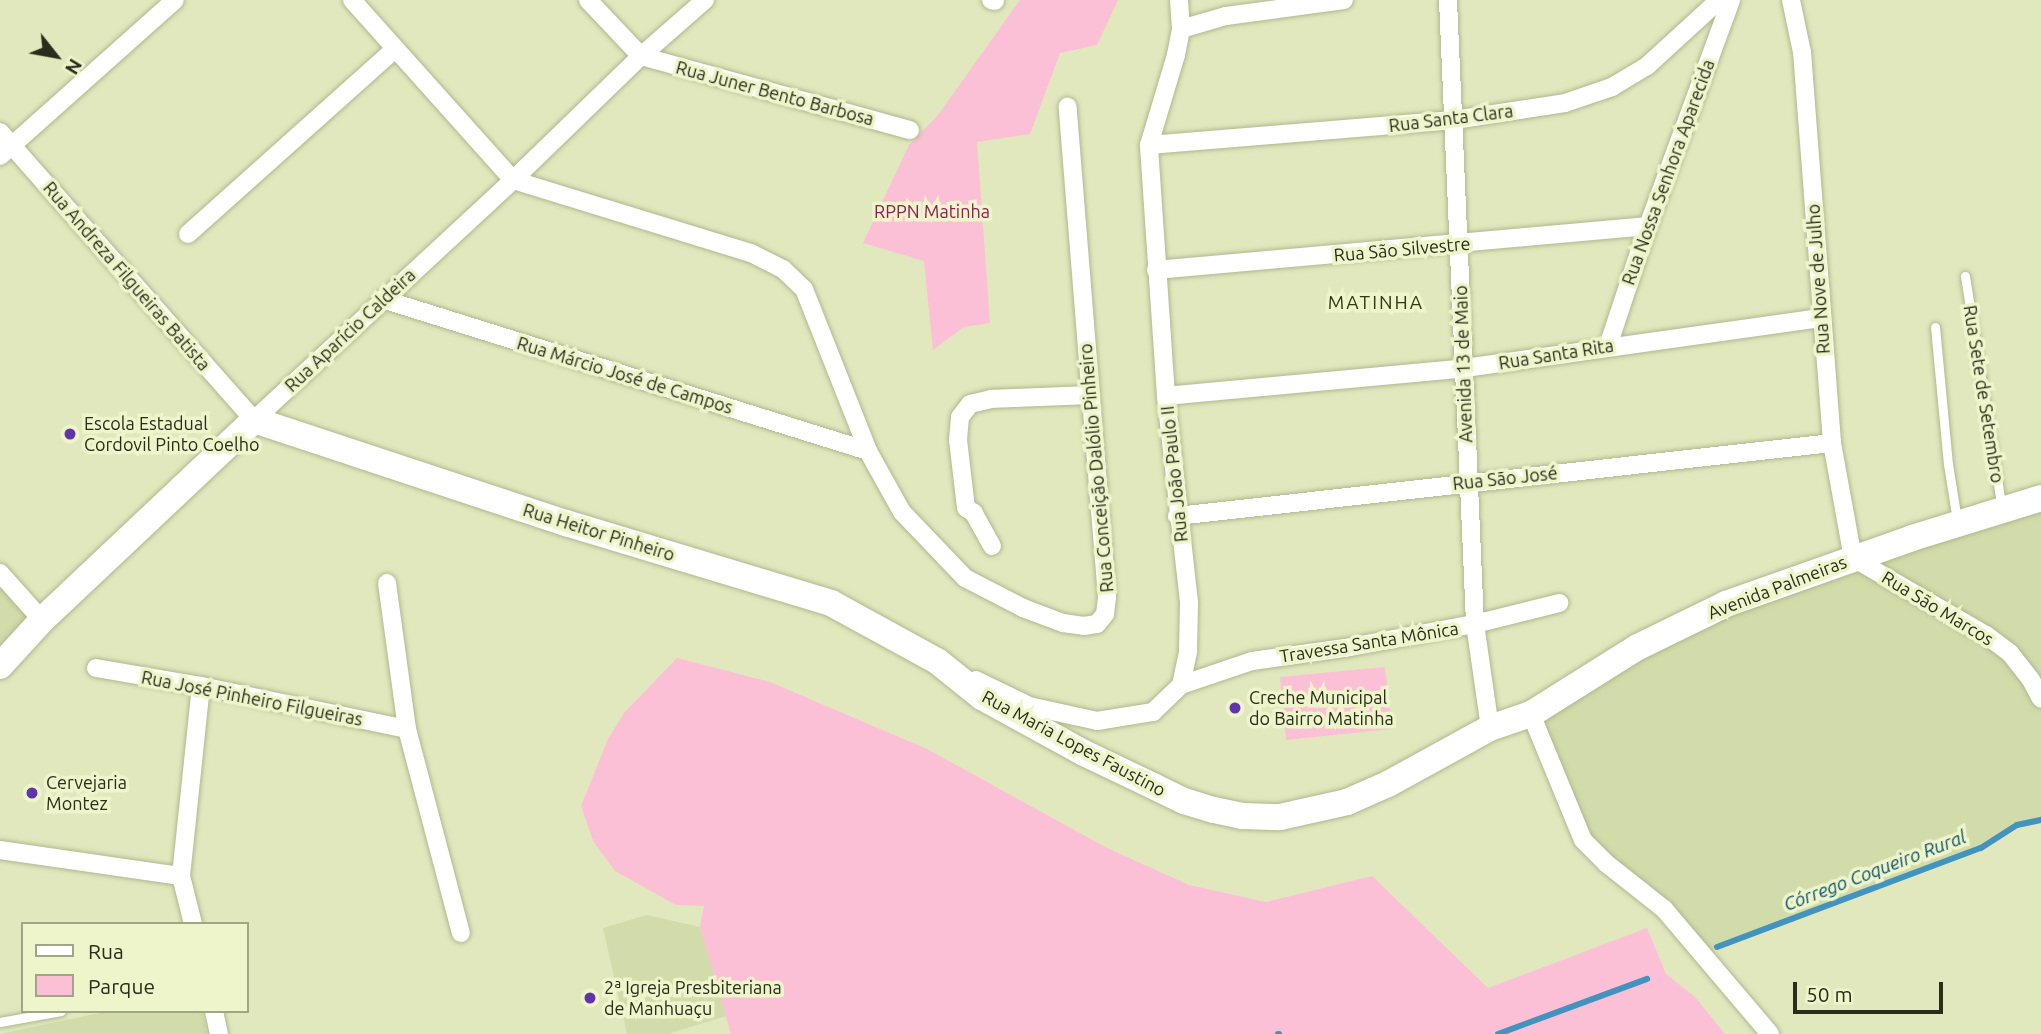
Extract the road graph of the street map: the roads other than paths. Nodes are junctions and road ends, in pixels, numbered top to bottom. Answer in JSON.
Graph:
{"nodes":[{"id":1,"x":176,"y":0,"type":"edge"},
{"id":2,"x":352,"y":0,"type":"edge"},
{"id":3,"x":587,"y":0,"type":"edge"},
{"id":4,"x":705,"y":0,"type":"edge"},
{"id":5,"x":1179,"y":0,"type":"edge"},
{"id":6,"x":1344,"y":0,"type":"edge"},
{"id":7,"x":1448,"y":0,"type":"edge"},
{"id":8,"x":1719,"y":0,"type":"edge"},
{"id":9,"x":1731,"y":0,"type":"edge"},
{"id":10,"x":1791,"y":0,"type":"edge"},
{"id":11,"x":1181,"y":29,"type":"junction"},
{"id":12,"x":395,"y":48,"type":"junction"},
{"id":13,"x":640,"y":56,"type":"junction"},
{"id":14,"x":1068,"y":107,"type":"dead end"},
{"id":15,"x":1454,"y":120,"type":"junction"},
{"id":16,"x":910,"y":130,"type":"dead end"},
{"id":17,"x":4,"y":144,"type":"edge"},
{"id":18,"x":1149,"y":145,"type":"junction"},
{"id":19,"x":513,"y":180,"type":"junction"},
{"id":20,"x":1648,"y":226,"type":"junction"},
{"id":21,"x":188,"y":234,"type":"dead end"},
{"id":22,"x":1458,"y":245,"type":"junction"},
{"id":23,"x":1156,"y":270,"type":"junction"},
{"id":24,"x":1965,"y":275,"type":"dead end"},
{"id":25,"x":382,"y":299,"type":"junction"},
{"id":26,"x":1820,"y":318,"type":"junction"},
{"id":27,"x":1935,"y":327,"type":"dead end"},
{"id":28,"x":1608,"y":346,"type":"junction"},
{"id":29,"x":1465,"y":368,"type":"junction"},
{"id":30,"x":1089,"y":395,"type":"junction"},
{"id":31,"x":1166,"y":396,"type":"junction"},
{"id":32,"x":254,"y":420,"type":"junction"},
{"id":33,"x":1832,"y":443,"type":"junction"},
{"id":34,"x":868,"y":451,"type":"junction"},
{"id":35,"x":1468,"y":481,"type":"junction"},
{"id":36,"x":2041,"y":498,"type":"edge"},
{"id":37,"x":2003,"y":512,"type":"junction"},
{"id":38,"x":1177,"y":516,"type":"junction"},
{"id":39,"x":1958,"y":525,"type":"junction"},
{"id":40,"x":992,"y":547,"type":"dead end"},
{"id":41,"x":1853,"y":558,"type":"junction"},
{"id":42,"x":0,"y":573,"type":"edge"},
{"id":43,"x":387,"y":583,"type":"dead end"},
{"id":44,"x":1559,"y":603,"type":"dead end"},
{"id":45,"x":42,"y":620,"type":"junction"},
{"id":46,"x":1475,"y":624,"type":"junction"},
{"id":47,"x":937,"y":661,"type":"junction"},
{"id":48,"x":0,"y":666,"type":"edge"},
{"id":49,"x":96,"y":668,"type":"dead end"},
{"id":50,"x":1181,"y":685,"type":"junction"},
{"id":51,"x":201,"y":686,"type":"junction"},
{"id":52,"x":2041,"y":699,"type":"edge"},
{"id":53,"x":1531,"y":714,"type":"junction"},
{"id":54,"x":1490,"y":728,"type":"junction"},
{"id":55,"x":407,"y":729,"type":"junction"},
{"id":56,"x":0,"y":850,"type":"edge"},
{"id":57,"x":181,"y":876,"type":"junction"},
{"id":58,"x":192,"y":922,"type":"edge"},
{"id":59,"x":461,"y":933,"type":"dead end"},
{"id":60,"x":49,"y":1013,"type":"edge"},
{"id":61,"x":214,"y":1013,"type":"edge"},
{"id":62,"x":0,"y":1021,"type":"edge"},
{"id":63,"x":219,"y":1034,"type":"edge"},
{"id":64,"x":1770,"y":1034,"type":"edge"}],
"edges":[{"from":1,"to":17,"type":"street"},
{"from":2,"to":12,"type":"street"},
{"from":3,"to":13,"type":"street"},
{"from":4,"to":13,"type":"street","name":"Rua Aparício Caldeira"},
{"from":5,"to":11,"type":"street","name":"Rua João Paulo II"},
{"from":6,"to":11,"type":"street"},
{"from":7,"to":15,"type":"street","name":"Avenida 13 de Maio"},
{"from":8,"to":15,"type":"street","name":"Rua Santa Clara"},
{"from":9,"to":20,"type":"street","name":"Rua Nossa Senhora Aparecida"},
{"from":10,"to":26,"type":"street","name":"Rua Nove de Julho"},
{"from":11,"to":18,"type":"street","name":"Rua João Paulo II"},
{"from":12,"to":19,"type":"street"},
{"from":12,"to":21,"type":"street"},
{"from":13,"to":16,"type":"street","name":"Rua Juner Bento Barbosa"},
{"from":13,"to":19,"type":"street","name":"Rua Aparício Caldeira"},
{"from":14,"to":30,"type":"street","name":"Rua Conceição Dalólio Pinheiro"},
{"from":15,"to":18,"type":"street","name":"Rua Santa Clara"},
{"from":15,"to":22,"type":"street","name":"Avenida 13 de Maio"},
{"from":17,"to":32,"type":"street","name":"Rua Andreza Filgueiras Batista"},
{"from":18,"to":23,"type":"street","name":"Rua João Paulo II"},
{"from":19,"to":25,"type":"street","name":"Rua Aparício Caldeira"},
{"from":19,"to":34,"type":"street","name":"Rua Conceição Dalólio Pinheiro"},
{"from":20,"to":22,"type":"street","name":"Rua São Silvestre"},
{"from":20,"to":28,"type":"street","name":"Rua Nossa Senhora Aparecida"},
{"from":22,"to":23,"type":"street","name":"Rua São Silvestre"},
{"from":22,"to":29,"type":"street","name":"Avenida 13 de Maio"},
{"from":23,"to":31,"type":"street","name":"Rua João Paulo II"},
{"from":24,"to":37,"type":"lane","name":"Rua Sete de Setembro"},
{"from":25,"to":32,"type":"street","name":"Rua Aparício Caldeira"},
{"from":25,"to":34,"type":"street","name":"Rua Márcio José de Campos"},
{"from":26,"to":28,"type":"street","name":"Rua Santa Rita"},
{"from":26,"to":33,"type":"street","name":"Rua Nove de Julho"},
{"from":27,"to":39,"type":"lane"},
{"from":28,"to":29,"type":"street","name":"Rua Santa Rita"},
{"from":29,"to":31,"type":"street","name":"Rua Santa Rita"},
{"from":29,"to":35,"type":"street","name":"Avenida 13 de Maio"},
{"from":30,"to":34,"type":"street","name":"Rua Conceição Dalólio Pinheiro"},
{"from":30,"to":40,"type":"street"},
{"from":31,"to":38,"type":"street","name":"Rua João Paulo II"},
{"from":32,"to":45,"type":"street","name":"Rua Aparício Caldeira"},
{"from":32,"to":47,"type":"street","name":"Rua Heitor Pinheiro"},
{"from":33,"to":35,"type":"street","name":"Rua São José"},
{"from":33,"to":41,"type":"street","name":"Rua Nove de Julho"},
{"from":35,"to":38,"type":"street","name":"Rua São José"},
{"from":35,"to":46,"type":"street","name":"Avenida 13 de Maio"},
{"from":36,"to":37,"type":"street","name":"Avenida Palmeiras"},
{"from":37,"to":39,"type":"street","name":"Avenida Palmeiras"},
{"from":38,"to":50,"type":"street","name":"Rua João Paulo II"},
{"from":39,"to":41,"type":"street","name":"Avenida Palmeiras"},
{"from":41,"to":52,"type":"street","name":"Rua São Marcos"},
{"from":41,"to":53,"type":"street","name":"Avenida Palmeiras"},
{"from":42,"to":45,"type":"street"},
{"from":43,"to":55,"type":"street"},
{"from":44,"to":46,"type":"street","name":"Travessa Santa Mônica"},
{"from":45,"to":48,"type":"street","name":"Rua Aparício Caldeira"},
{"from":46,"to":50,"type":"street","name":"Travessa Santa Mônica"},
{"from":46,"to":54,"type":"street","name":"Avenida 13 de Maio"},
{"from":47,"to":50,"type":"street"},
{"from":47,"to":54,"type":"street","name":"Rua Maria Lopes Faustino"},
{"from":49,"to":51,"type":"street","name":"Rua José Pinheiro Filgueiras"},
{"from":51,"to":55,"type":"street","name":"Rua José Pinheiro Filgueiras"},
{"from":51,"to":57,"type":"street"},
{"from":53,"to":54,"type":"street","name":"Rua Maria Lopes Faustino"},
{"from":53,"to":64,"type":"street"},
{"from":55,"to":59,"type":"street"},
{"from":56,"to":57,"type":"street"},
{"from":57,"to":58,"type":"street"},
{"from":60,"to":62,"type":"lane"},
{"from":61,"to":63,"type":"street"}]}
